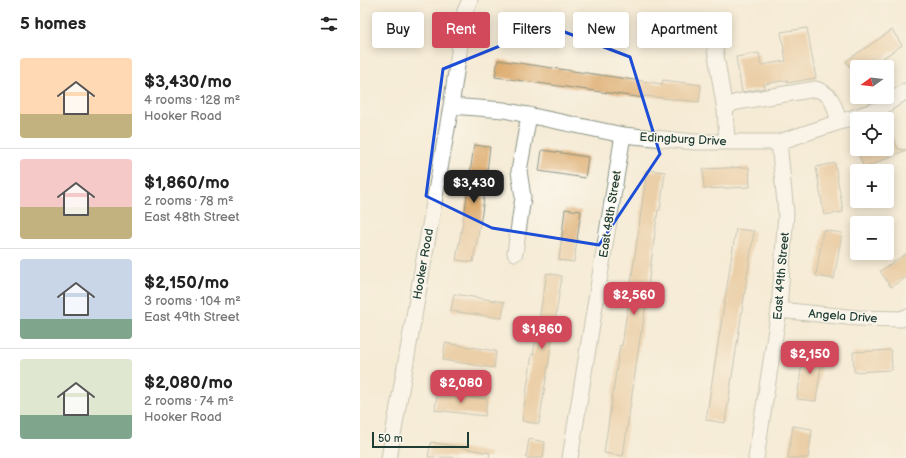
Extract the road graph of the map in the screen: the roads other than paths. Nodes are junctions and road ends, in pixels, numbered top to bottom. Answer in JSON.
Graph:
{"nodes":[{"id":1,"x":470,"y":0,"type":"edge"},
{"id":2,"x":715,"y":50,"type":"dead end"},
{"id":3,"x":906,"y":91,"type":"edge"},
{"id":4,"x":451,"y":106,"type":"junction"},
{"id":5,"x":725,"y":110,"type":"junction"},
{"id":6,"x":529,"y":115,"type":"junction"},
{"id":7,"x":839,"y":122,"type":"junction"},
{"id":8,"x":623,"y":135,"type":"junction"},
{"id":9,"x":727,"y":142,"type":"junction"},
{"id":10,"x":779,"y":142,"type":"junction"},
{"id":11,"x":514,"y":253,"type":"dead end"},
{"id":12,"x":779,"y":310,"type":"junction"},
{"id":13,"x":906,"y":316,"type":"edge"},
{"id":14,"x":389,"y":458,"type":"edge"},
{"id":15,"x":570,"y":458,"type":"edge"},
{"id":16,"x":756,"y":458,"type":"edge"}],
"edges":[{"from":1,"to":4,"type":"street","name":"Hooker Road"},
{"from":2,"to":5,"type":"street"},
{"from":3,"to":7,"type":"street","name":"Edingburg Drive"},
{"from":4,"to":6,"type":"street","name":"Edingburg Drive"},
{"from":4,"to":14,"type":"street","name":"Hooker Road"},
{"from":5,"to":7,"type":"street"},
{"from":5,"to":9,"type":"street"},
{"from":6,"to":8,"type":"street","name":"Edingburg Drive"},
{"from":6,"to":11,"type":"street"},
{"from":7,"to":10,"type":"street","name":"Edingburg Drive"},
{"from":8,"to":9,"type":"street","name":"Edingburg Drive"},
{"from":8,"to":15,"type":"street","name":"East 48th Street"},
{"from":9,"to":10,"type":"street","name":"Edingburg Drive"},
{"from":10,"to":12,"type":"street","name":"East 49th Street"},
{"from":12,"to":13,"type":"street","name":"Angela Drive"},
{"from":12,"to":16,"type":"street","name":"East 49th Street"}]}
